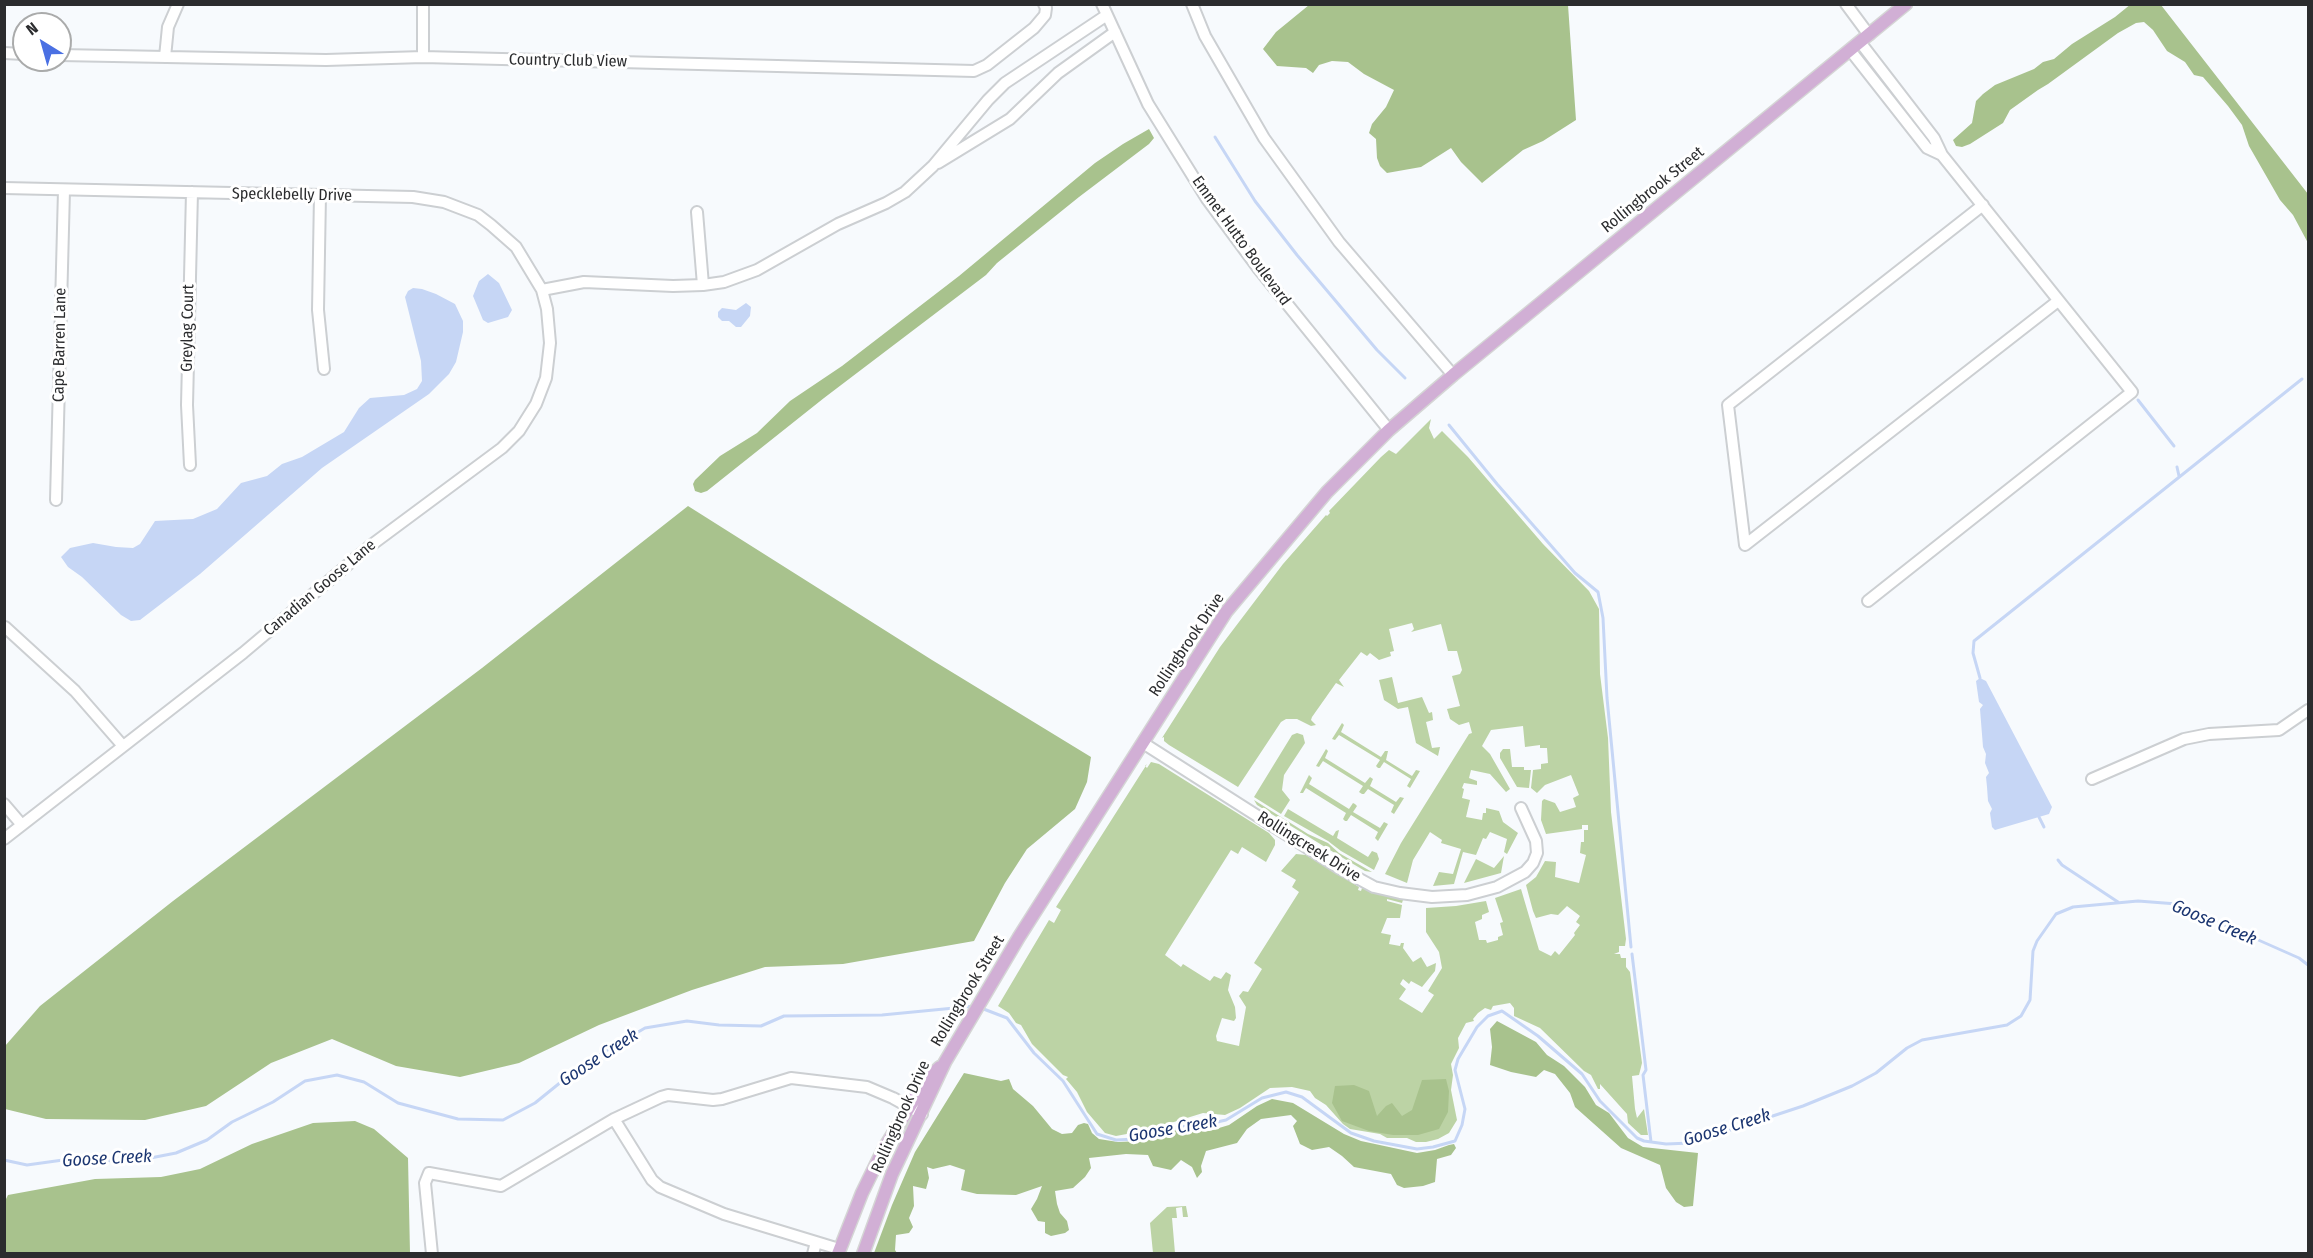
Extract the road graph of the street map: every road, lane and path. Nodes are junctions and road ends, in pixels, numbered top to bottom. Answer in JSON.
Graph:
{"nodes":[{"id":1,"x":178,"y":4,"type":"edge"},
{"id":2,"x":423,"y":4,"type":"edge"},
{"id":3,"x":1044,"y":4,"type":"edge"},
{"id":4,"x":1192,"y":4,"type":"edge"},
{"id":5,"x":1846,"y":4,"type":"edge"},
{"id":6,"x":1906,"y":4,"type":"edge"},
{"id":7,"x":1104,"y":10,"type":"edge"},
{"id":8,"x":1115,"y":32,"type":"junction"},
{"id":9,"x":1865,"y":38,"type":"junction"},
{"id":10,"x":1850,"y":50,"type":"junction"},
{"id":11,"x":72,"y":55,"type":"edge"},
{"id":12,"x":165,"y":57,"type":"junction"},
{"id":13,"x":423,"y":57,"type":"junction"},
{"id":14,"x":1942,"y":155,"type":"junction"},
{"id":15,"x":933,"y":166,"type":"junction"},
{"id":16,"x":4,"y":188,"type":"edge"},
{"id":17,"x":64,"y":190,"type":"junction"},
{"id":18,"x":192,"y":192,"type":"junction"},
{"id":19,"x":320,"y":195,"type":"junction"},
{"id":20,"x":1983,"y":205,"type":"junction"},
{"id":21,"x":697,"y":212,"type":"dead end"},
{"id":22,"x":703,"y":285,"type":"junction"},
{"id":23,"x":542,"y":290,"type":"junction"},
{"id":24,"x":2058,"y":301,"type":"junction"},
{"id":25,"x":324,"y":369,"type":"dead end"},
{"id":26,"x":1453,"y":375,"type":"junction"},
{"id":27,"x":1421,"y":402,"type":"joint"},
{"id":28,"x":1389,"y":430,"type":"junction"},
{"id":29,"x":190,"y":465,"type":"dead end"},
{"id":30,"x":56,"y":500,"type":"dead end"},
{"id":31,"x":1868,"y":601,"type":"dead end"},
{"id":32,"x":5,"y":627,"type":"edge"},
{"id":33,"x":2308,"y":710,"type":"edge"},
{"id":34,"x":1143,"y":743,"type":"junction"},
{"id":35,"x":123,"y":746,"type":"junction"},
{"id":36,"x":2092,"y":779,"type":"dead end"},
{"id":37,"x":4,"y":804,"type":"edge"},
{"id":38,"x":1521,"y":808,"type":"dead end"},
{"id":39,"x":22,"y":825,"type":"junction"},
{"id":40,"x":4,"y":839,"type":"edge"},
{"id":41,"x":1019,"y":937,"type":"joint"},
{"id":42,"x":945,"y":1062,"type":"junction"},
{"id":43,"x":909,"y":1106,"type":"junction"},
{"id":44,"x":922,"y":1114,"type":"junction"},
{"id":45,"x":614,"y":1119,"type":"junction"},
{"id":46,"x":816,"y":1242,"type":"junction"},
{"id":47,"x":840,"y":1252,"type":"edge"},
{"id":48,"x":432,"y":1254,"type":"edge"},
{"id":49,"x":813,"y":1254,"type":"edge"},
{"id":50,"x":863,"y":1254,"type":"edge"}],
"edges":[{"from":1,"to":12,"type":"street"},
{"from":2,"to":13,"type":"street"},
{"from":3,"to":13,"type":"street","name":"Country Club View"},
{"from":4,"to":26,"type":"street"},
{"from":5,"to":9,"type":"street"},
{"from":6,"to":9,"type":"main road","name":"Rollingbrook Street"},
{"from":7,"to":8,"type":"street","name":"Emmet Hutto Boulevard"},
{"from":7,"to":15,"type":"street"},
{"from":8,"to":15,"type":"street"},
{"from":8,"to":28,"type":"street","name":"Emmet Hutto Boulevard"},
{"from":9,"to":10,"type":"main road","name":"Rollingbrook Street"},
{"from":9,"to":14,"type":"street"},
{"from":10,"to":14,"type":"street"},
{"from":10,"to":26,"type":"main road","name":"Rollingbrook Street"},
{"from":11,"to":12,"type":"street","name":"Country Club View"},
{"from":12,"to":13,"type":"street","name":"Country Club View"},
{"from":14,"to":20,"type":"street"},
{"from":15,"to":22,"type":"street"},
{"from":16,"to":17,"type":"street","name":"Specklebelly Drive"},
{"from":17,"to":18,"type":"street","name":"Specklebelly Drive"},
{"from":17,"to":30,"type":"street","name":"Cape Barren Lane"},
{"from":18,"to":19,"type":"street","name":"Specklebelly Drive"},
{"from":18,"to":29,"type":"street","name":"Greylag Court"},
{"from":19,"to":23,"type":"street","name":"Specklebelly Drive"},
{"from":19,"to":25,"type":"street"},
{"from":20,"to":24,"type":"street"},
{"from":20,"to":24,"type":"street"},
{"from":21,"to":22,"type":"street"},
{"from":22,"to":23,"type":"street"},
{"from":23,"to":35,"type":"street","name":"Canadian Goose Lane"},
{"from":24,"to":31,"type":"street"},
{"from":26,"to":27,"type":"main road","name":"Rollingbrook Street"},
{"from":27,"to":28,"type":"main road","name":"Rollingbrook Drive"},
{"from":28,"to":34,"type":"main road","name":"Rollingbrook Drive"},
{"from":32,"to":35,"type":"street"},
{"from":33,"to":36,"type":"street"},
{"from":34,"to":38,"type":"street","name":"Rollingcreek Drive"},
{"from":34,"to":41,"type":"main road","name":"Rollingbrook Drive"},
{"from":35,"to":39,"type":"street","name":"Canadian Goose Lane"},
{"from":37,"to":39,"type":"street"},
{"from":39,"to":40,"type":"street","name":"Canadian Goose Lane"},
{"from":41,"to":42,"type":"main road","name":"Rollingbrook Street"},
{"from":42,"to":43,"type":"main road","name":"Rollingbrook Drive"},
{"from":42,"to":44,"type":"main road","name":"Rollingbrook Drive"},
{"from":43,"to":44,"type":"street"},
{"from":43,"to":45,"type":"street"},
{"from":43,"to":47,"type":"main road","name":"Rollingbrook Drive"},
{"from":44,"to":50,"type":"main road","name":"Rollingbrook Drive"},
{"from":45,"to":46,"type":"street"},
{"from":45,"to":48,"type":"street"},
{"from":46,"to":47,"type":"street"},
{"from":46,"to":49,"type":"street"}]}
